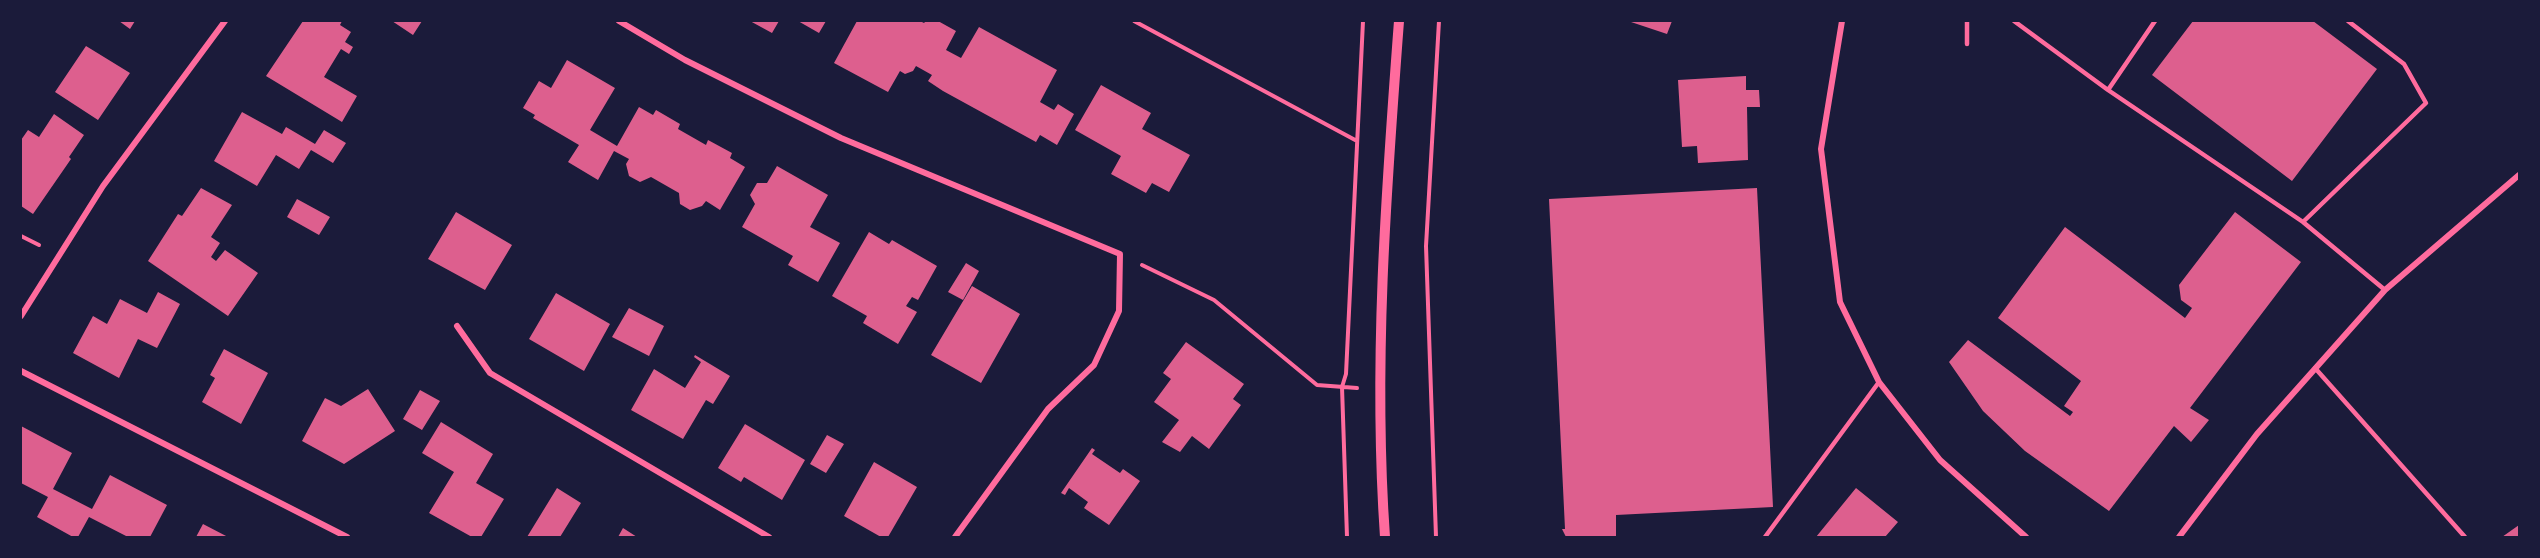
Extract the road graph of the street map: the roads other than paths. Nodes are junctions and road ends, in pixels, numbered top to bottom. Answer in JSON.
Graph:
{"nodes":[{"id":1,"x":225,"y":21,"type":"edge"},
{"id":2,"x":619,"y":21,"type":"edge"},
{"id":3,"x":1399,"y":21,"type":"edge"},
{"id":4,"x":1842,"y":21,"type":"edge"},
{"id":5,"x":1967,"y":21,"type":"edge"},
{"id":6,"x":2014,"y":21,"type":"edge"},
{"id":7,"x":2155,"y":21,"type":"edge"},
{"id":8,"x":2348,"y":21,"type":"edge"},
{"id":9,"x":1967,"y":44,"type":"dead end"},
{"id":10,"x":2108,"y":90,"type":"junction"},
{"id":11,"x":2519,"y":174,"type":"edge"},
{"id":12,"x":2303,"y":222,"type":"junction"},
{"id":13,"x":2385,"y":290,"type":"junction"},
{"id":14,"x":21,"y":316,"type":"edge"},
{"id":15,"x":457,"y":326,"type":"dead end"},
{"id":16,"x":2315,"y":368,"type":"junction"},
{"id":17,"x":21,"y":371,"type":"edge"},
{"id":18,"x":1879,"y":382,"type":"junction"},
{"id":19,"x":347,"y":537,"type":"edge"},
{"id":20,"x":769,"y":537,"type":"edge"},
{"id":21,"x":955,"y":537,"type":"edge"},
{"id":22,"x":1385,"y":537,"type":"edge"},
{"id":23,"x":1765,"y":537,"type":"edge"},
{"id":24,"x":2026,"y":537,"type":"edge"},
{"id":25,"x":2179,"y":537,"type":"edge"},
{"id":26,"x":2465,"y":537,"type":"edge"}],
"edges":[{"from":1,"to":14,"type":"street"},
{"from":2,"to":21,"type":"street"},
{"from":3,"to":22,"type":"street"},
{"from":4,"to":18,"type":"street"},
{"from":5,"to":9,"type":"lane"},
{"from":6,"to":10,"type":"lane"},
{"from":7,"to":10,"type":"lane"},
{"from":8,"to":12,"type":"lane"},
{"from":10,"to":12,"type":"lane"},
{"from":11,"to":13,"type":"street"},
{"from":12,"to":13,"type":"lane"},
{"from":13,"to":16,"type":"street"},
{"from":15,"to":20,"type":"street"},
{"from":16,"to":25,"type":"street"},
{"from":16,"to":26,"type":"lane"},
{"from":17,"to":19,"type":"street"},
{"from":18,"to":23,"type":"lane"},
{"from":18,"to":24,"type":"street"}]}
